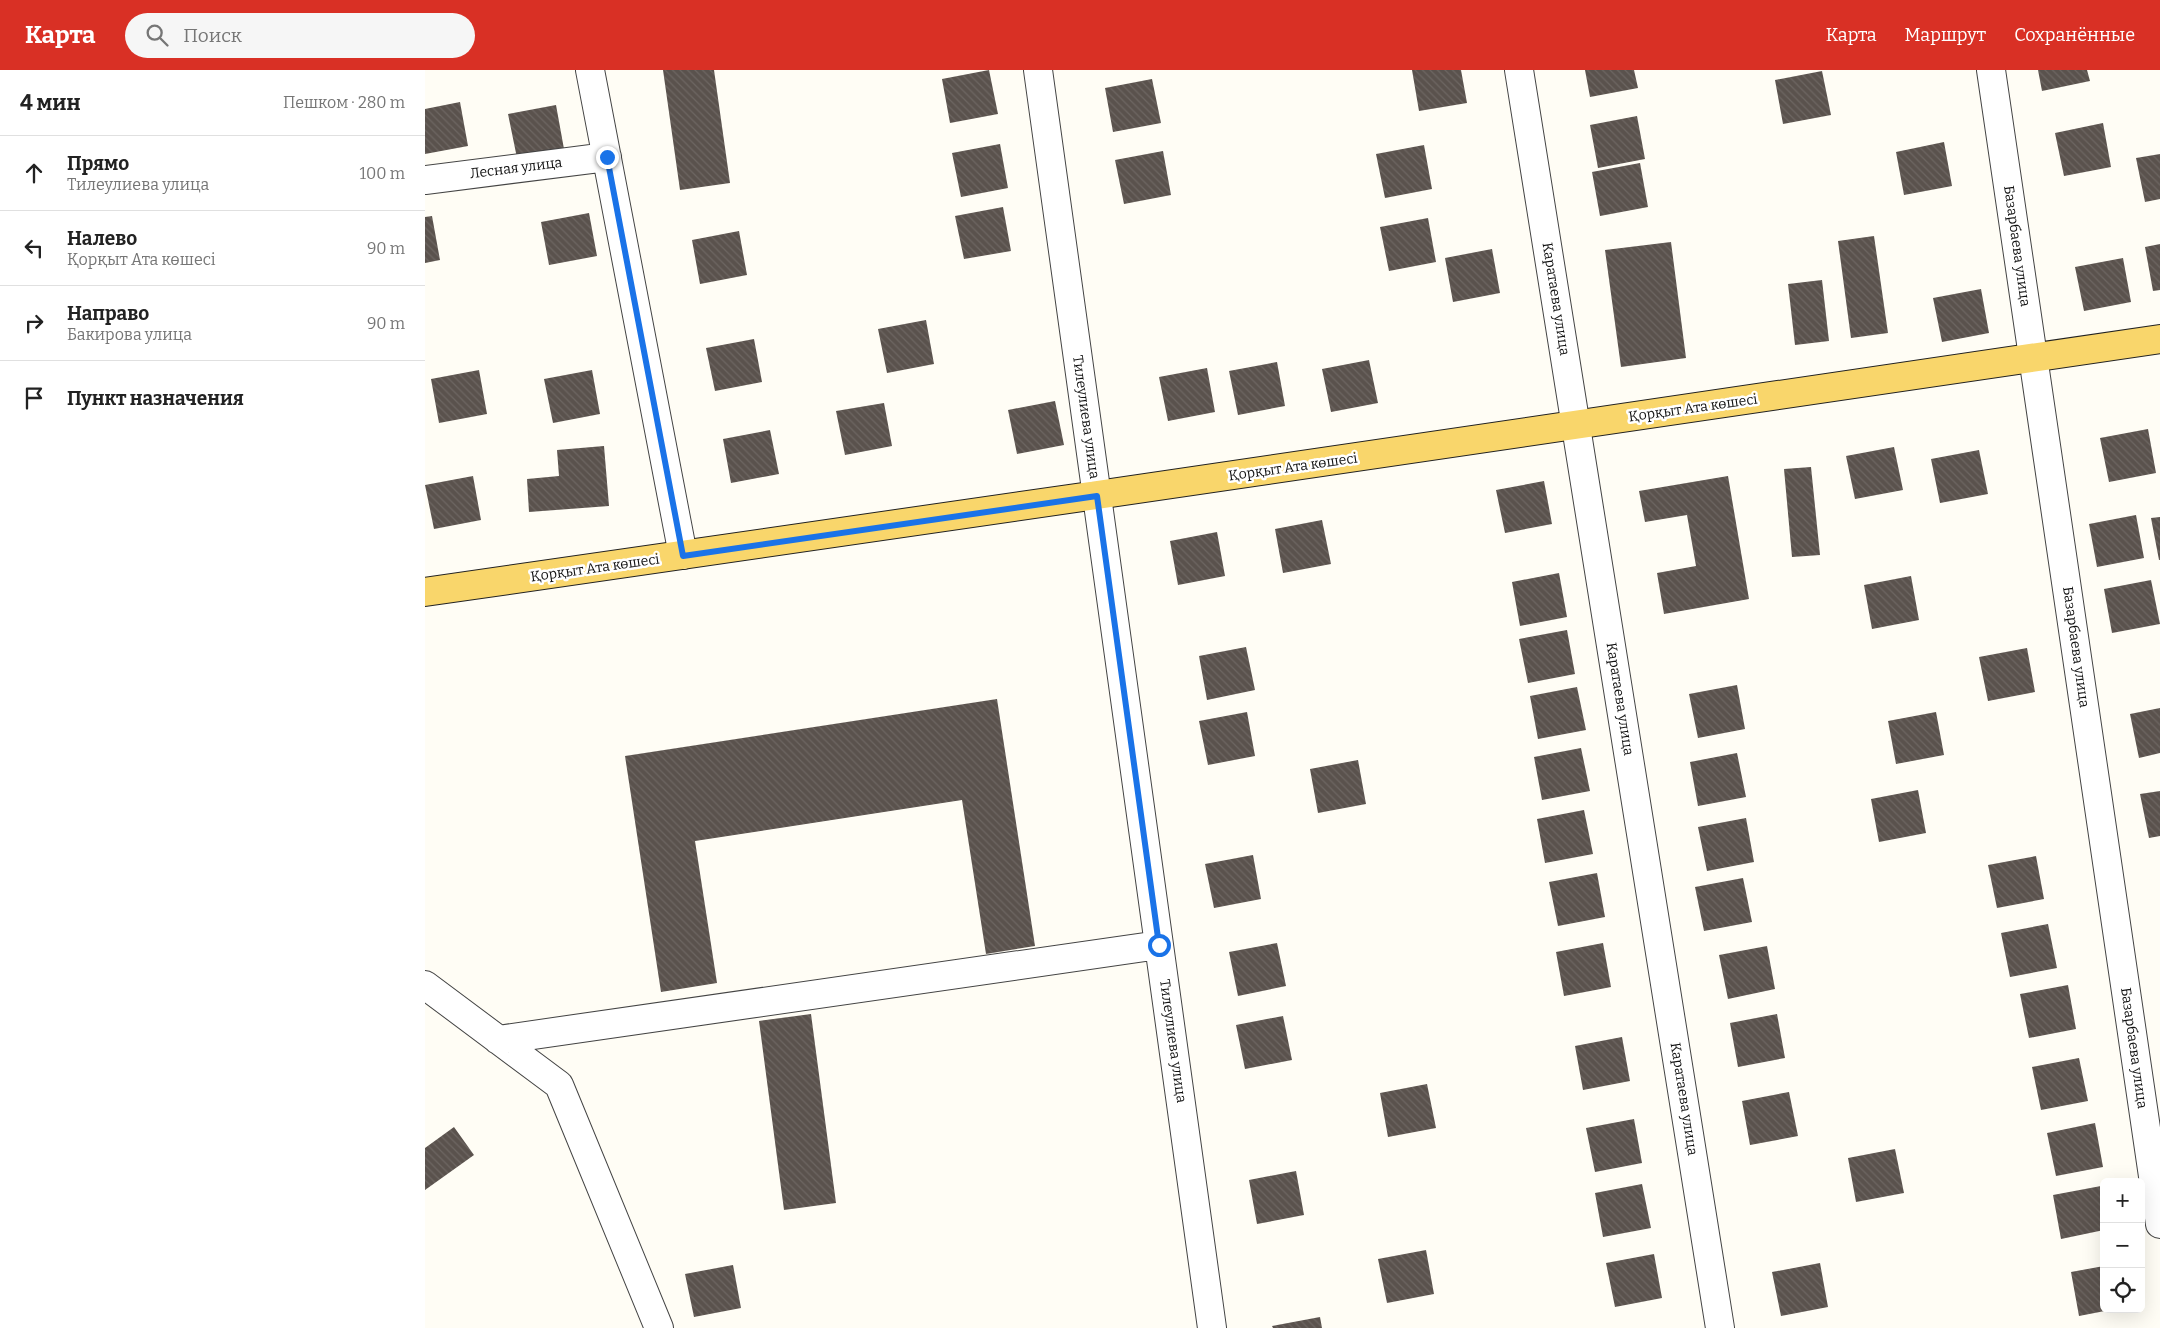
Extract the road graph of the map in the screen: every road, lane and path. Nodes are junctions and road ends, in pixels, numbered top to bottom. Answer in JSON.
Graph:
{"nodes":[{"id":1,"x":590,"y":70,"type":"edge"},
{"id":2,"x":1038,"y":70,"type":"edge"},
{"id":3,"x":1519,"y":70,"type":"edge"},
{"id":4,"x":1991,"y":70,"type":"edge"},
{"id":5,"x":607,"y":157,"type":"junction"},
{"id":6,"x":425,"y":180,"type":"edge"},
{"id":7,"x":2160,"y":339,"type":"edge"},
{"id":8,"x":2033,"y":357,"type":"junction"},
{"id":9,"x":1576,"y":425,"type":"junction"},
{"id":10,"x":1097,"y":496,"type":"junction"},
{"id":11,"x":683,"y":556,"type":"junction"},
{"id":12,"x":425,"y":592,"type":"edge"},
{"id":13,"x":1159,"y":945,"type":"junction"},
{"id":14,"x":425,"y":985,"type":"edge"},
{"id":15,"x":498,"y":1040,"type":"junction"},
{"id":16,"x":2160,"y":1224,"type":"edge"},
{"id":17,"x":659,"y":1328,"type":"edge"},
{"id":18,"x":1212,"y":1328,"type":"edge"},
{"id":19,"x":1720,"y":1328,"type":"edge"}],
"edges":[{"from":1,"to":5,"type":"street"},
{"from":2,"to":10,"type":"street","name":"Тилеулиева улица"},
{"from":3,"to":9,"type":"street","name":"Каратаева улица"},
{"from":4,"to":8,"type":"street","name":"Базарбаева улица"},
{"from":5,"to":6,"type":"street","name":"Лесная улица"},
{"from":5,"to":11,"type":"street"},
{"from":7,"to":8,"type":"main road","name":"Қорқыт Ата көшесі"},
{"from":8,"to":9,"type":"main road","name":"Қорқыт Ата көшесі"},
{"from":8,"to":16,"type":"street","name":"Базарбаева улица"},
{"from":9,"to":10,"type":"main road","name":"Қорқыт Ата көшесі"},
{"from":9,"to":19,"type":"street","name":"Каратаева улица"},
{"from":10,"to":11,"type":"main road","name":"Қорқыт Ата көшесі"},
{"from":10,"to":13,"type":"street","name":"Тилеулиева улица"},
{"from":11,"to":12,"type":"main road","name":"Қорқыт Ата көшесі"},
{"from":13,"to":15,"type":"street"},
{"from":13,"to":18,"type":"street","name":"Тилеулиева улица"},
{"from":14,"to":15,"type":"street"},
{"from":15,"to":17,"type":"street"}]}
